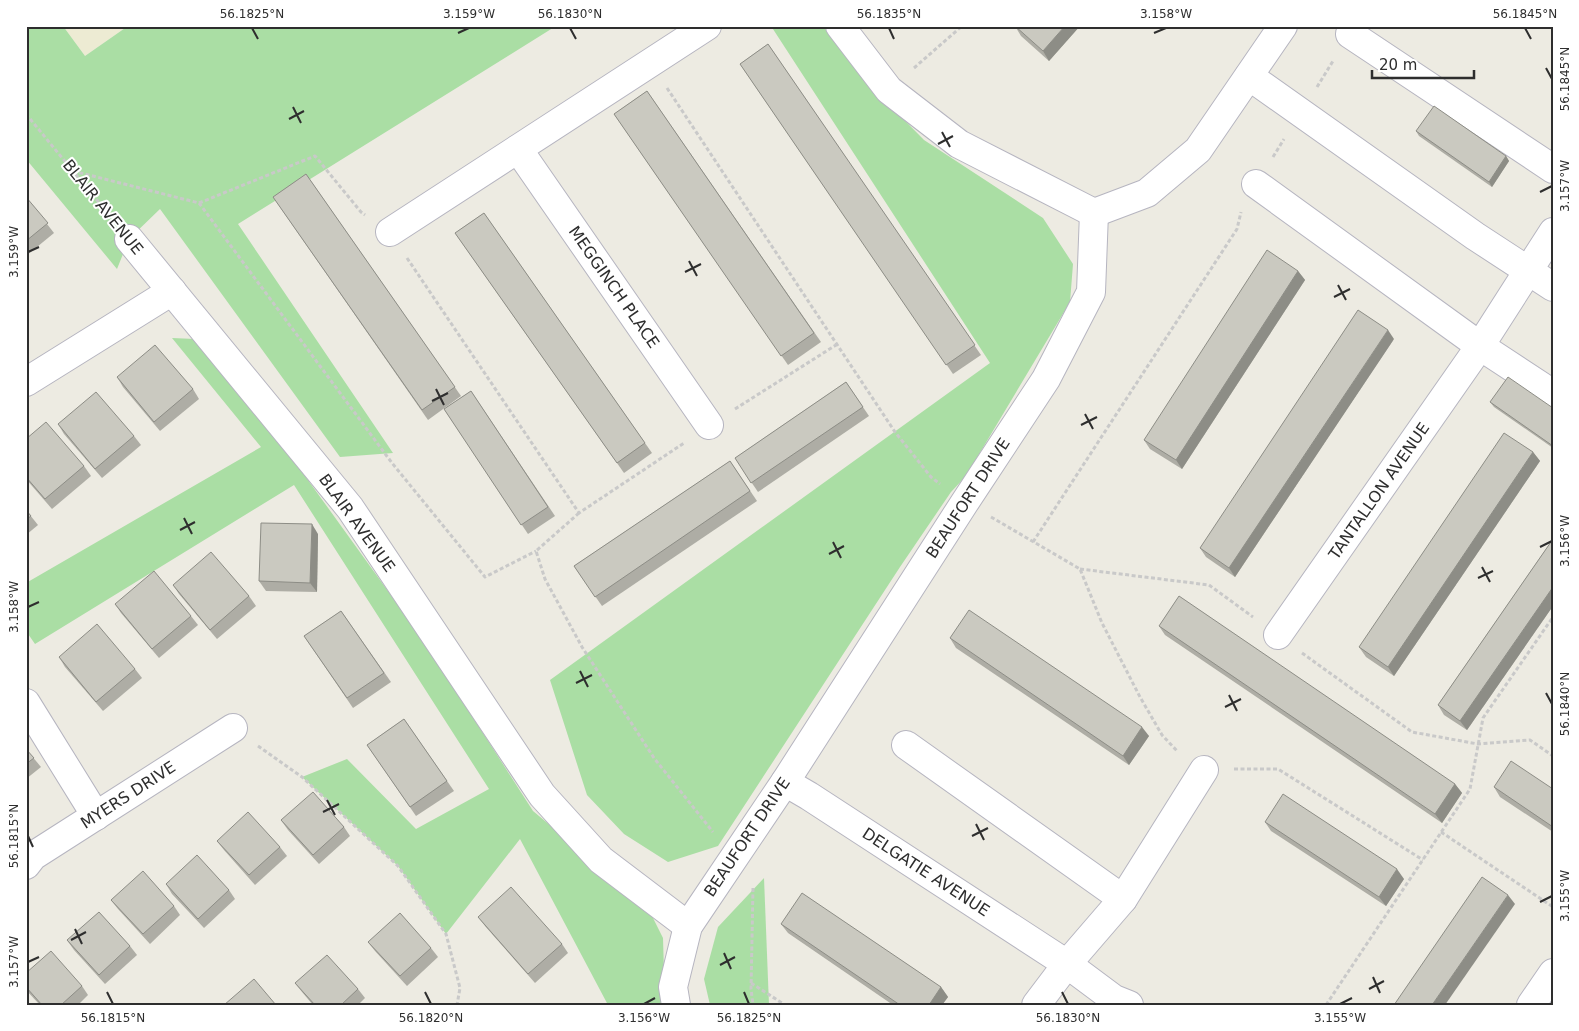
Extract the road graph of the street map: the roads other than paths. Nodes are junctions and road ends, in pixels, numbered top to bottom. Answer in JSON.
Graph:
{"nodes":[{"id":1,"x":707,"y":26,"type":"edge"},
{"id":2,"x":840,"y":26,"type":"edge"},
{"id":3,"x":1283,"y":26,"type":"edge"},
{"id":4,"x":1350,"y":34,"type":"road end"},
{"id":5,"x":1249,"y":76,"type":"junction"},
{"id":6,"x":518,"y":149,"type":"junction"},
{"id":7,"x":1553,"y":169,"type":"edge"},
{"id":8,"x":1256,"y":184,"type":"road end"},
{"id":9,"x":1094,"y":213,"type":"junction"},
{"id":10,"x":390,"y":232,"type":"road end"},
{"id":11,"x":1553,"y":232,"type":"edge"},
{"id":12,"x":129,"y":239,"type":"road end"},
{"id":13,"x":1527,"y":270,"type":"junction"},
{"id":14,"x":1553,"y":287,"type":"edge"},
{"id":15,"x":172,"y":291,"type":"junction"},
{"id":16,"x":1480,"y":346,"type":"junction"},
{"id":17,"x":26,"y":382,"type":"edge"},
{"id":18,"x":1553,"y":394,"type":"edge"},
{"id":19,"x":709,"y":425,"type":"road end"},
{"id":20,"x":1278,"y":635,"type":"road end"},
{"id":21,"x":26,"y":704,"type":"edge"},
{"id":22,"x":233,"y":728,"type":"road end"},
{"id":23,"x":906,"y":745,"type":"dead end"},
{"id":24,"x":1204,"y":770,"type":"road end"},
{"id":25,"x":785,"y":782,"type":"junction"},
{"id":26,"x":96,"y":816,"type":"junction"},
{"id":27,"x":26,"y":866,"type":"edge"},
{"id":28,"x":1123,"y":899,"type":"junction"},
{"id":29,"x":688,"y":926,"type":"junction"},
{"id":30,"x":1067,"y":964,"type":"junction"},
{"id":31,"x":1553,"y":973,"type":"edge"},
{"id":32,"x":676,"y":1005,"type":"edge"},
{"id":33,"x":1036,"y":1005,"type":"edge"},
{"id":34,"x":1129,"y":1005,"type":"edge"},
{"id":35,"x":1531,"y":1005,"type":"edge"}],
"edges":[{"from":1,"to":6,"type":"street"},
{"from":2,"to":9,"type":"street"},
{"from":3,"to":5,"type":"street"},
{"from":4,"to":7,"type":"street"},
{"from":5,"to":9,"type":"street"},
{"from":5,"to":13,"type":"street"},
{"from":6,"to":10,"type":"street"},
{"from":6,"to":19,"type":"street","name":"MEGGINCH PLACE"},
{"from":8,"to":16,"type":"street"},
{"from":9,"to":25,"type":"street","name":"BEAUFORT DRIVE"},
{"from":11,"to":13,"type":"street","name":"TANTALLON AVENUE"},
{"from":12,"to":15,"type":"street","name":"BLAIR AVENUE"},
{"from":13,"to":14,"type":"street"},
{"from":13,"to":16,"type":"street","name":"TANTALLON AVENUE"},
{"from":15,"to":17,"type":"street"},
{"from":15,"to":29,"type":"street","name":"BLAIR AVENUE"},
{"from":16,"to":18,"type":"street"},
{"from":16,"to":20,"type":"street","name":"TANTALLON AVENUE"},
{"from":21,"to":26,"type":"street"},
{"from":22,"to":26,"type":"street","name":"MYERS DRIVE"},
{"from":23,"to":28,"type":"street"},
{"from":24,"to":28,"type":"street"},
{"from":25,"to":29,"type":"street","name":"BEAUFORT DRIVE"},
{"from":25,"to":30,"type":"street","name":"DELGATIE AVENUE"},
{"from":26,"to":27,"type":"street","name":"MYERS DRIVE"},
{"from":28,"to":30,"type":"street"},
{"from":29,"to":32,"type":"street","name":"BEAUFORT DRIVE"},
{"from":30,"to":33,"type":"street"},
{"from":30,"to":34,"type":"street","name":"DELGATIE AVENUE"},
{"from":31,"to":35,"type":"street"}]}
